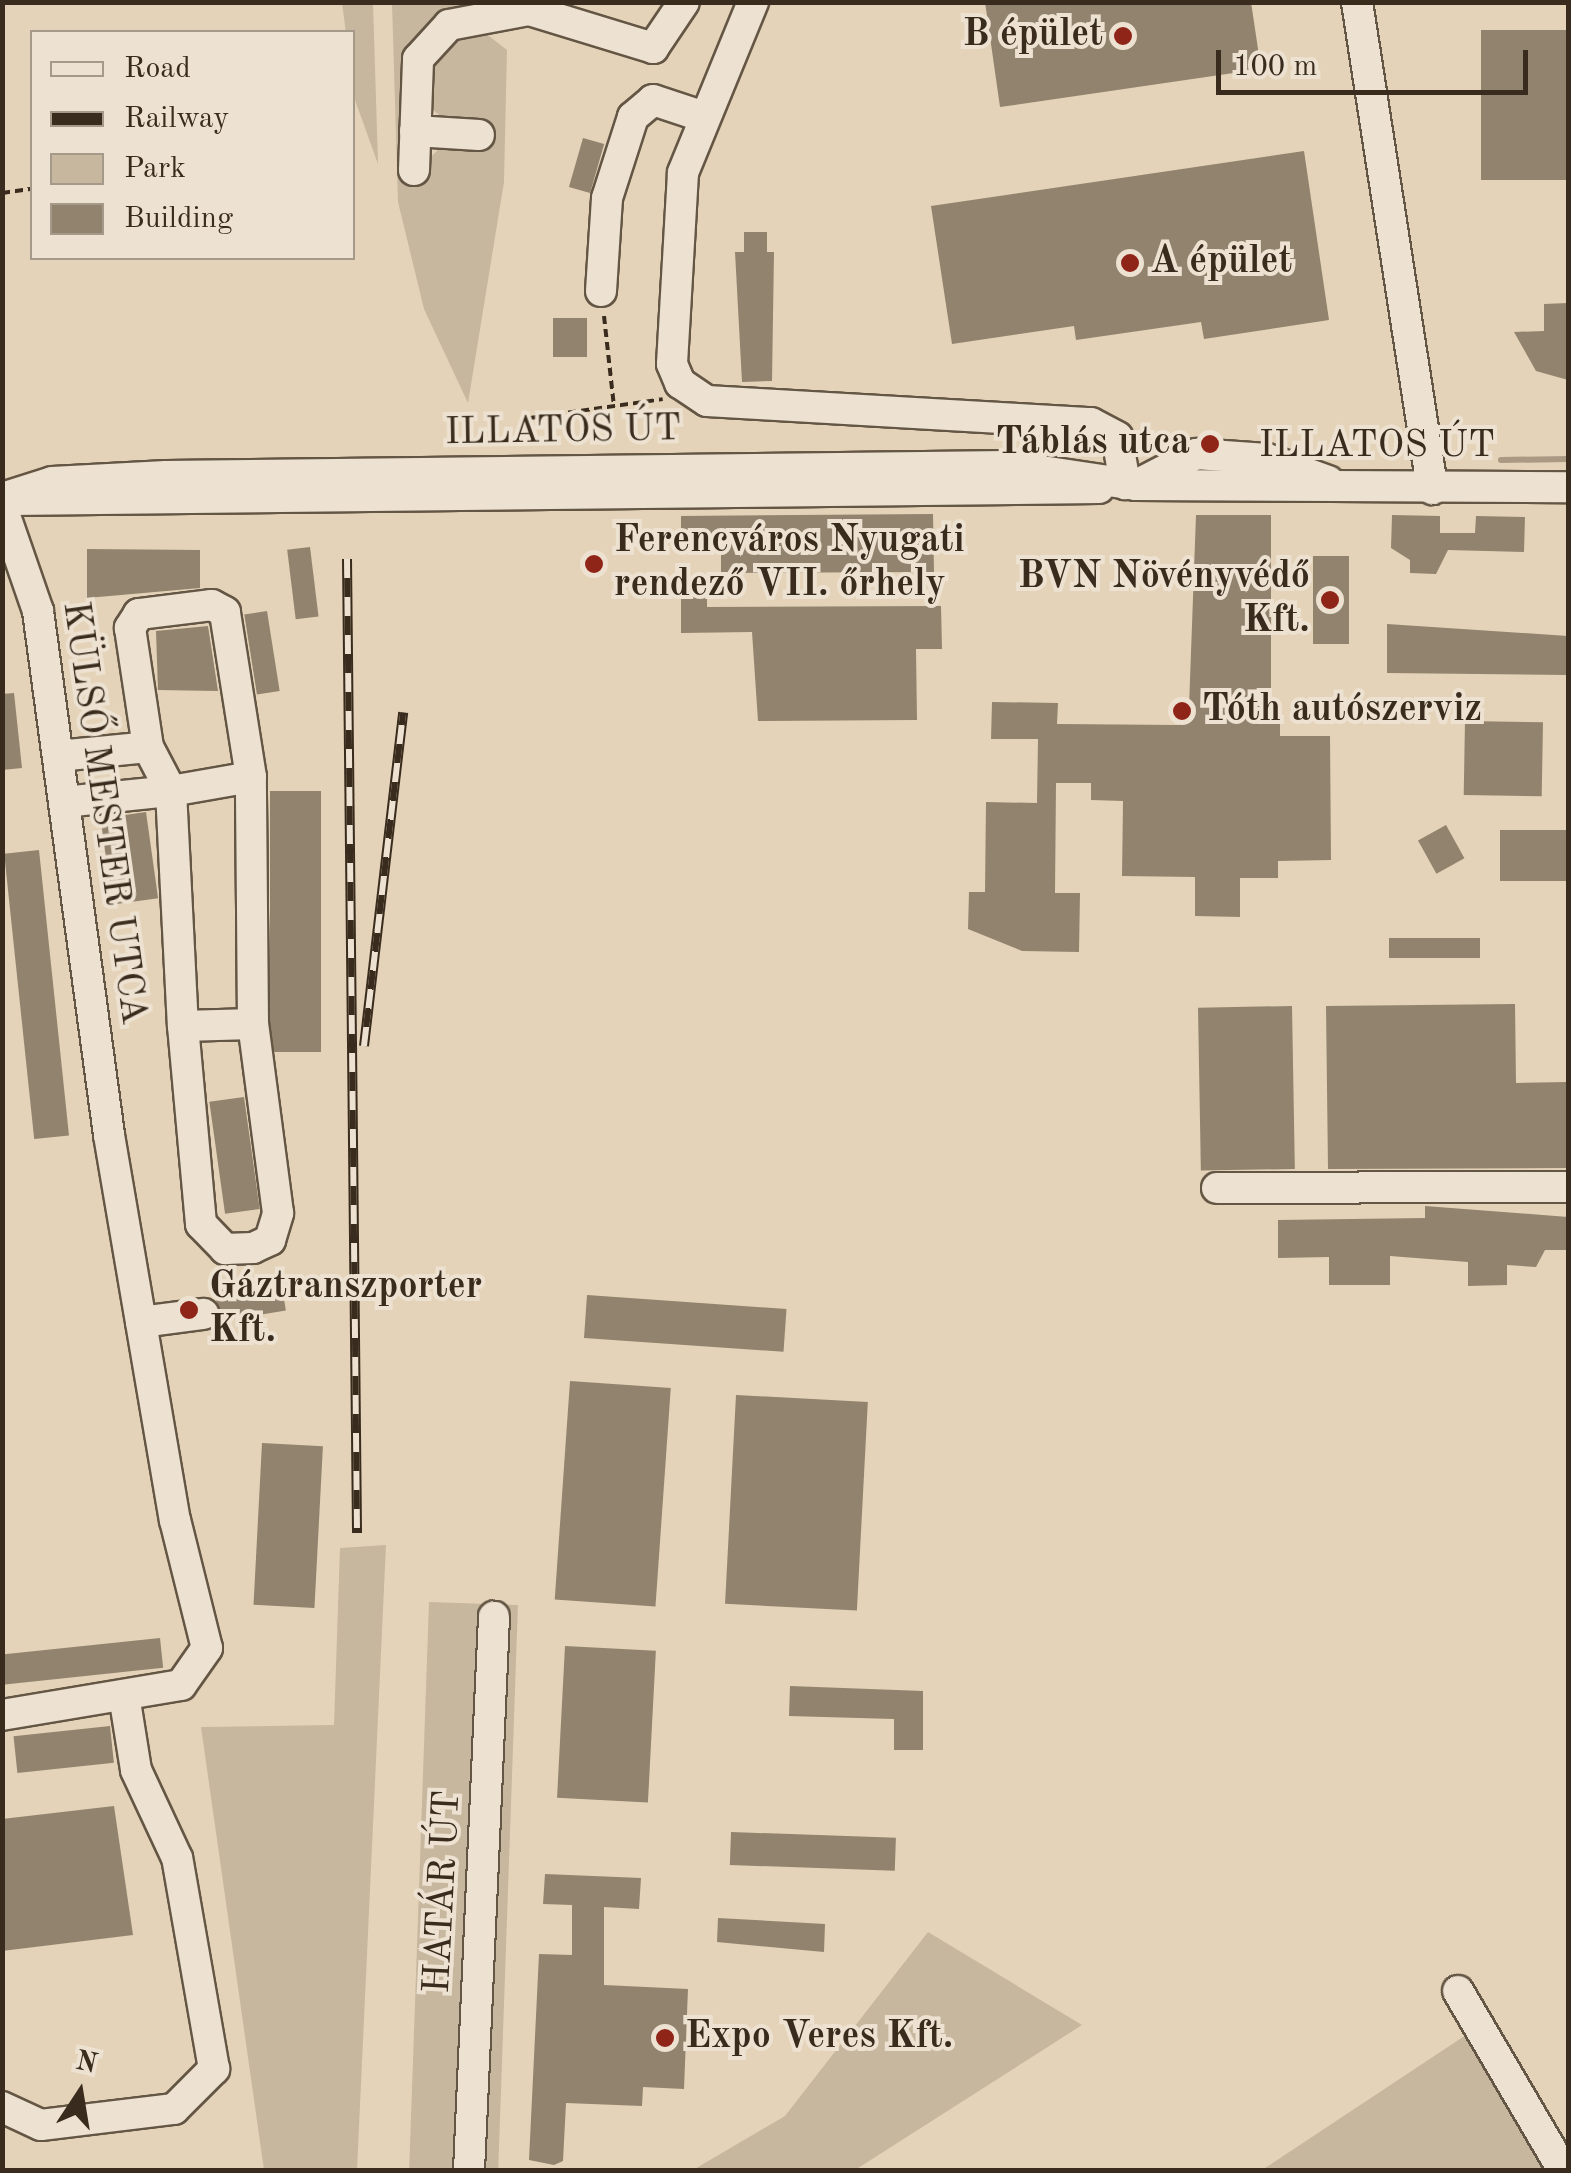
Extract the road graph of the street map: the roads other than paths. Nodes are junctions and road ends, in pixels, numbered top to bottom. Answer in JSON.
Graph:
{"nodes":[{"id":1,"x":684,"y":2,"type":"edge"},
{"id":2,"x":753,"y":2,"type":"edge"},
{"id":3,"x":1358,"y":2,"type":"edge"},
{"id":4,"x":549,"y":8,"type":"edge"},
{"id":5,"x":702,"y":116,"type":"junction"},
{"id":6,"x":415,"y":130,"type":"junction"},
{"id":7,"x":479,"y":134,"type":"dead end"},
{"id":8,"x":414,"y":170,"type":"dead end"},
{"id":9,"x":601,"y":290,"type":"road end"},
{"id":10,"x":1130,"y":484,"type":"junction"},
{"id":11,"x":1568,"y":487,"type":"edge"},
{"id":12,"x":1432,"y":489,"type":"junction"},
{"id":13,"x":2,"y":498,"type":"edge"},
{"id":14,"x":2,"y":507,"type":"edge"},
{"id":15,"x":148,"y":747,"type":"junction"},
{"id":16,"x":58,"y":756,"type":"junction"},
{"id":17,"x":251,"y":777,"type":"junction"},
{"id":18,"x":171,"y":791,"type":"junction"},
{"id":19,"x":64,"y":802,"type":"junction"},
{"id":20,"x":253,"y":1024,"type":"junction"},
{"id":21,"x":183,"y":1026,"type":"junction"},
{"id":22,"x":1568,"y":1187,"type":"edge"},
{"id":23,"x":1217,"y":1188,"type":"dead end"},
{"id":24,"x":203,"y":1314,"type":"dead end"},
{"id":25,"x":141,"y":1322,"type":"junction"},
{"id":26,"x":494,"y":1617,"type":"dead end"},
{"id":27,"x":124,"y":1695,"type":"junction"},
{"id":28,"x":2,"y":1715,"type":"edge"},
{"id":29,"x":1458,"y":1990,"type":"dead end"},
{"id":30,"x":2,"y":2107,"type":"edge"},
{"id":31,"x":469,"y":2170,"type":"edge"},
{"id":32,"x":1563,"y":2170,"type":"edge"}],
"edges":[{"from":1,"to":4,"type":"street"},
{"from":2,"to":5,"type":"street"},
{"from":3,"to":12,"type":"street"},
{"from":4,"to":6,"type":"street"},
{"from":5,"to":9,"type":"street"},
{"from":5,"to":10,"type":"street"},
{"from":6,"to":7,"type":"street"},
{"from":6,"to":8,"type":"street"},
{"from":10,"to":12,"type":"street","name":"ILLATOS ÚT"},
{"from":10,"to":13,"type":"street","name":"ILLATOS ÚT"},
{"from":11,"to":12,"type":"street","name":"ILLATOS ÚT"},
{"from":14,"to":16,"type":"street","name":"KÜLSŐ MESTER UTCA"},
{"from":15,"to":16,"type":"street"},
{"from":15,"to":17,"type":"street"},
{"from":15,"to":18,"type":"street"},
{"from":16,"to":19,"type":"street","name":"KÜLSŐ MESTER UTCA"},
{"from":17,"to":18,"type":"street"},
{"from":17,"to":20,"type":"street"},
{"from":18,"to":19,"type":"street"},
{"from":18,"to":21,"type":"street"},
{"from":19,"to":25,"type":"street","name":"KÜLSŐ MESTER UTCA"},
{"from":20,"to":21,"type":"street"},
{"from":20,"to":21,"type":"street"},
{"from":22,"to":23,"type":"street"},
{"from":24,"to":25,"type":"street"},
{"from":25,"to":27,"type":"street","name":"KÜLSŐ MESTER UTCA"},
{"from":26,"to":31,"type":"street","name":"HATÁR ÚT"},
{"from":27,"to":28,"type":"street","name":"KÜLSŐ MESTER UTCA"},
{"from":27,"to":30,"type":"street"},
{"from":29,"to":32,"type":"street"}]}
